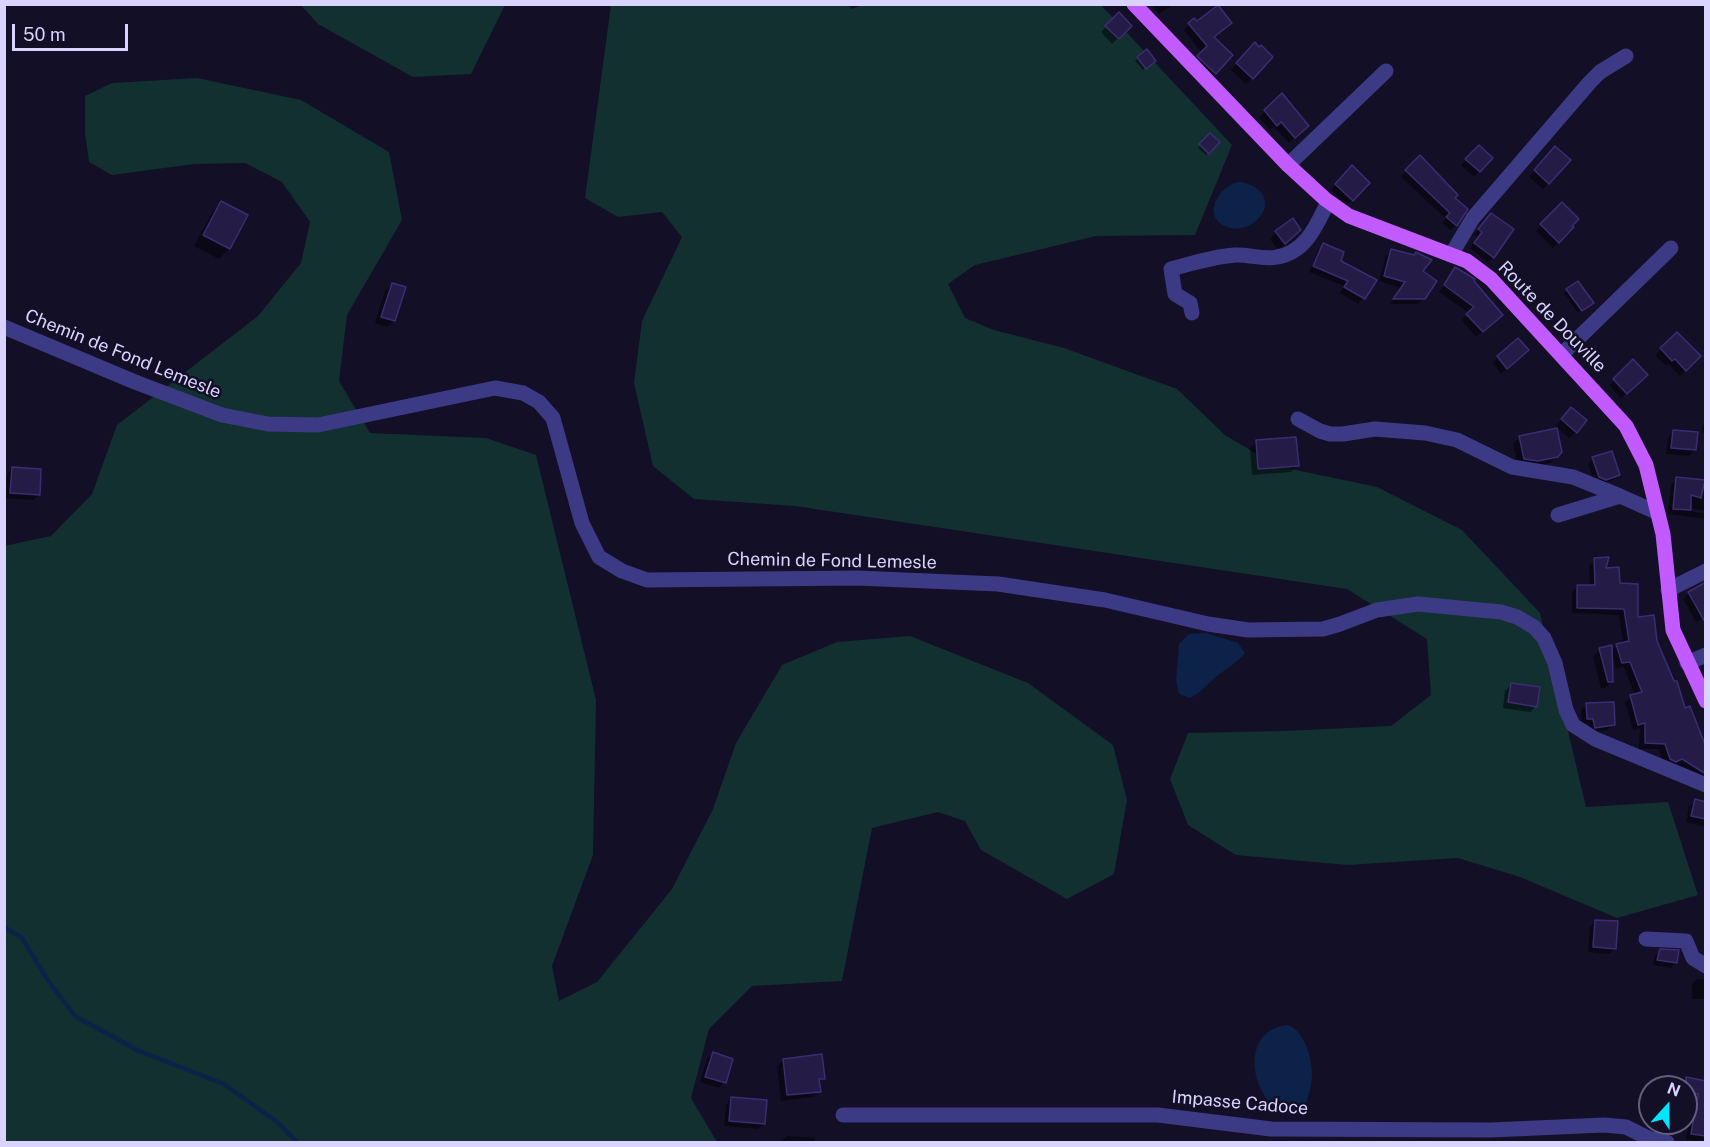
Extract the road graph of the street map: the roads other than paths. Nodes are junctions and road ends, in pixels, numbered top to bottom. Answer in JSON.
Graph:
{"nodes":[{"id":1,"x":1134,"y":4,"type":"edge"},
{"id":2,"x":1626,"y":56,"type":"dead end"},
{"id":3,"x":1386,"y":71,"type":"dead end"},
{"id":4,"x":1288,"y":165,"type":"junction"},
{"id":5,"x":1328,"y":202,"type":"junction"},
{"id":6,"x":1671,"y":248,"type":"dead end"},
{"id":7,"x":1451,"y":255,"type":"junction"},
{"id":8,"x":1192,"y":313,"type":"dead end"},
{"id":9,"x":4,"y":327,"type":"edge"},
{"id":10,"x":1562,"y":354,"type":"junction"},
{"id":11,"x":1298,"y":419,"type":"dead end"},
{"id":12,"x":1620,"y":496,"type":"junction"},
{"id":13,"x":1658,"y":513,"type":"junction"},
{"id":14,"x":1558,"y":515,"type":"dead end"},
{"id":15,"x":1706,"y":571,"type":"edge"},
{"id":16,"x":1668,"y":591,"type":"junction"},
{"id":17,"x":1706,"y":655,"type":"edge"},
{"id":18,"x":1687,"y":663,"type":"junction"},
{"id":19,"x":1706,"y":701,"type":"edge"},
{"id":20,"x":1706,"y":784,"type":"edge"},
{"id":21,"x":1646,"y":939,"type":"dead end"},
{"id":22,"x":1706,"y":966,"type":"edge"},
{"id":23,"x":843,"y":1115,"type":"dead end"},
{"id":24,"x":1667,"y":1143,"type":"edge"}],
"edges":[{"from":1,"to":4,"type":"main road","name":"Route de Douville"},
{"from":2,"to":7,"type":"street"},
{"from":3,"to":4,"type":"street"},
{"from":4,"to":5,"type":"main road","name":"Route de Douville"},
{"from":5,"to":7,"type":"main road","name":"Route de Douville"},
{"from":5,"to":8,"type":"street"},
{"from":6,"to":10,"type":"street"},
{"from":7,"to":10,"type":"main road","name":"Route de Douville"},
{"from":9,"to":20,"type":"street","name":"Chemin de Fond Lemesle"},
{"from":10,"to":13,"type":"main road","name":"Route de Douville"},
{"from":11,"to":12,"type":"street"},
{"from":12,"to":13,"type":"street"},
{"from":12,"to":14,"type":"street"},
{"from":13,"to":16,"type":"main road","name":"Route de Douville"},
{"from":15,"to":16,"type":"street"},
{"from":16,"to":18,"type":"main road","name":"Route de Douville"},
{"from":17,"to":18,"type":"street"},
{"from":18,"to":19,"type":"main road","name":"Route de Douville"},
{"from":21,"to":22,"type":"street"},
{"from":23,"to":24,"type":"street","name":"Impasse Cadoce"}]}
